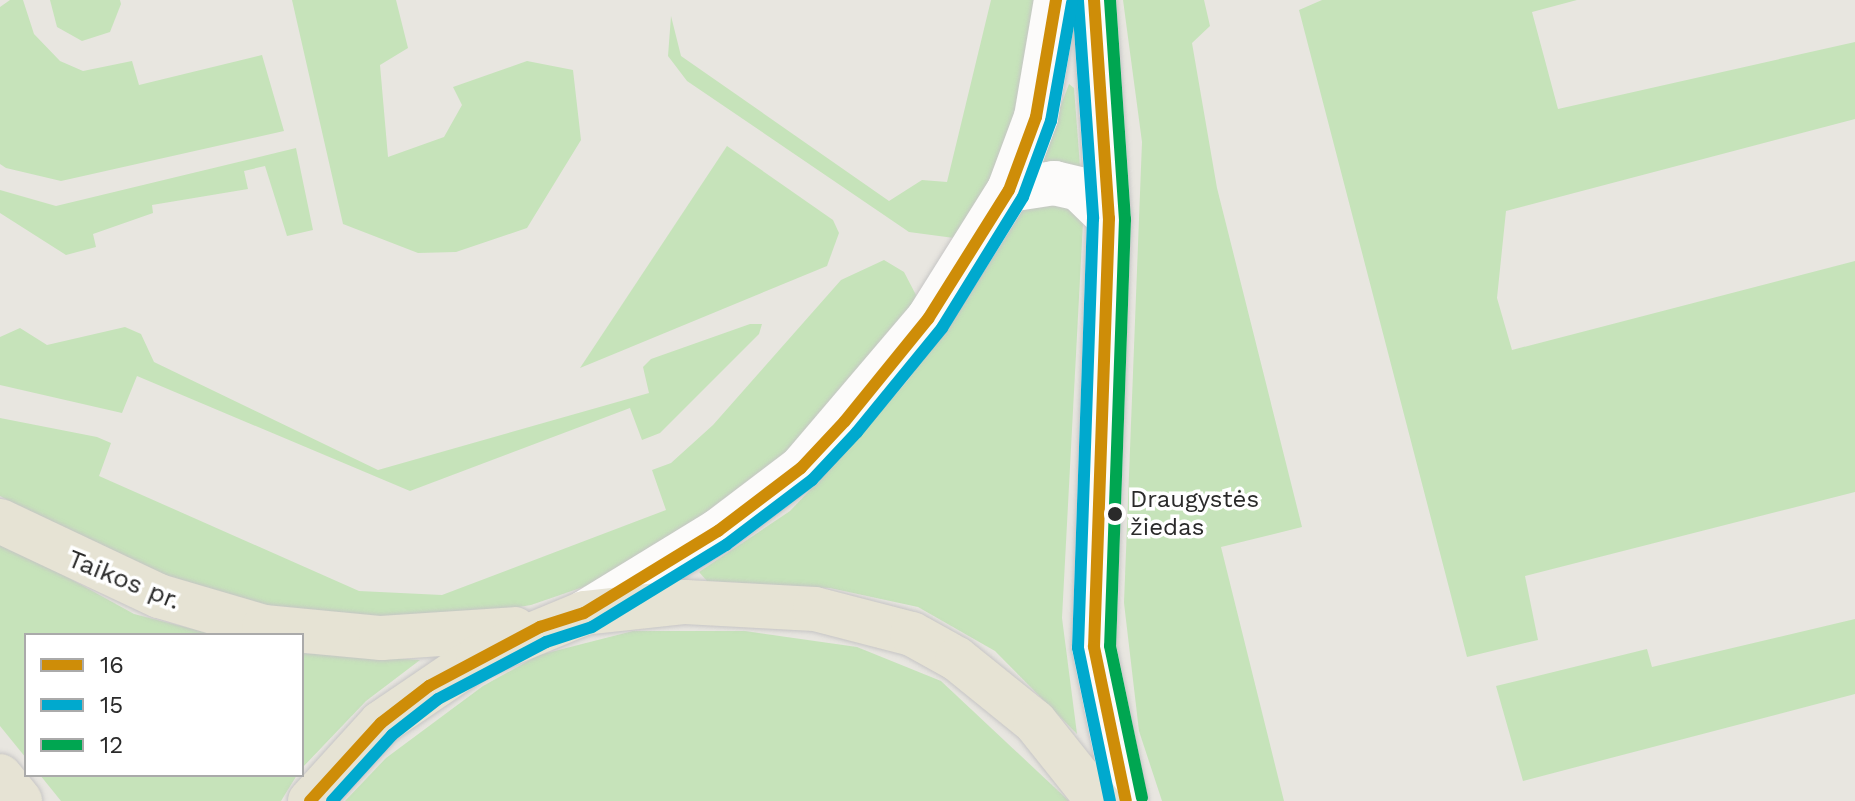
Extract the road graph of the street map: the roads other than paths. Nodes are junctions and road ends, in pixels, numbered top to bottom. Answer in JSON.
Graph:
{"nodes":[{"id":1,"x":1056,"y":0,"type":"edge"},
{"id":2,"x":1094,"y":0,"type":"edge"},
{"id":3,"x":1009,"y":190,"type":"junction"},
{"id":4,"x":1109,"y":218,"type":"junction"},
{"id":5,"x":0,"y":521,"type":"edge"},
{"id":6,"x":584,"y":613,"type":"junction"},
{"id":7,"x":540,"y":627,"type":"junction"},
{"id":8,"x":0,"y":776,"type":"edge"},
{"id":9,"x":20,"y":801,"type":"edge"},
{"id":10,"x":310,"y":801,"type":"edge"},
{"id":11,"x":1098,"y":801,"type":"edge"},
{"id":12,"x":1126,"y":801,"type":"edge"}],
"edges":[{"from":1,"to":3,"type":"main road"},
{"from":2,"to":4,"type":"main road"},
{"from":3,"to":4,"type":"main road"},
{"from":3,"to":6,"type":"main road"},
{"from":4,"to":12,"type":"main road"},
{"from":5,"to":7,"type":"main road","name":"Taikos pr."},
{"from":6,"to":7,"type":"main road"},
{"from":6,"to":11,"type":"main road"},
{"from":7,"to":10,"type":"main road"},
{"from":8,"to":9,"type":"main road"}]}
